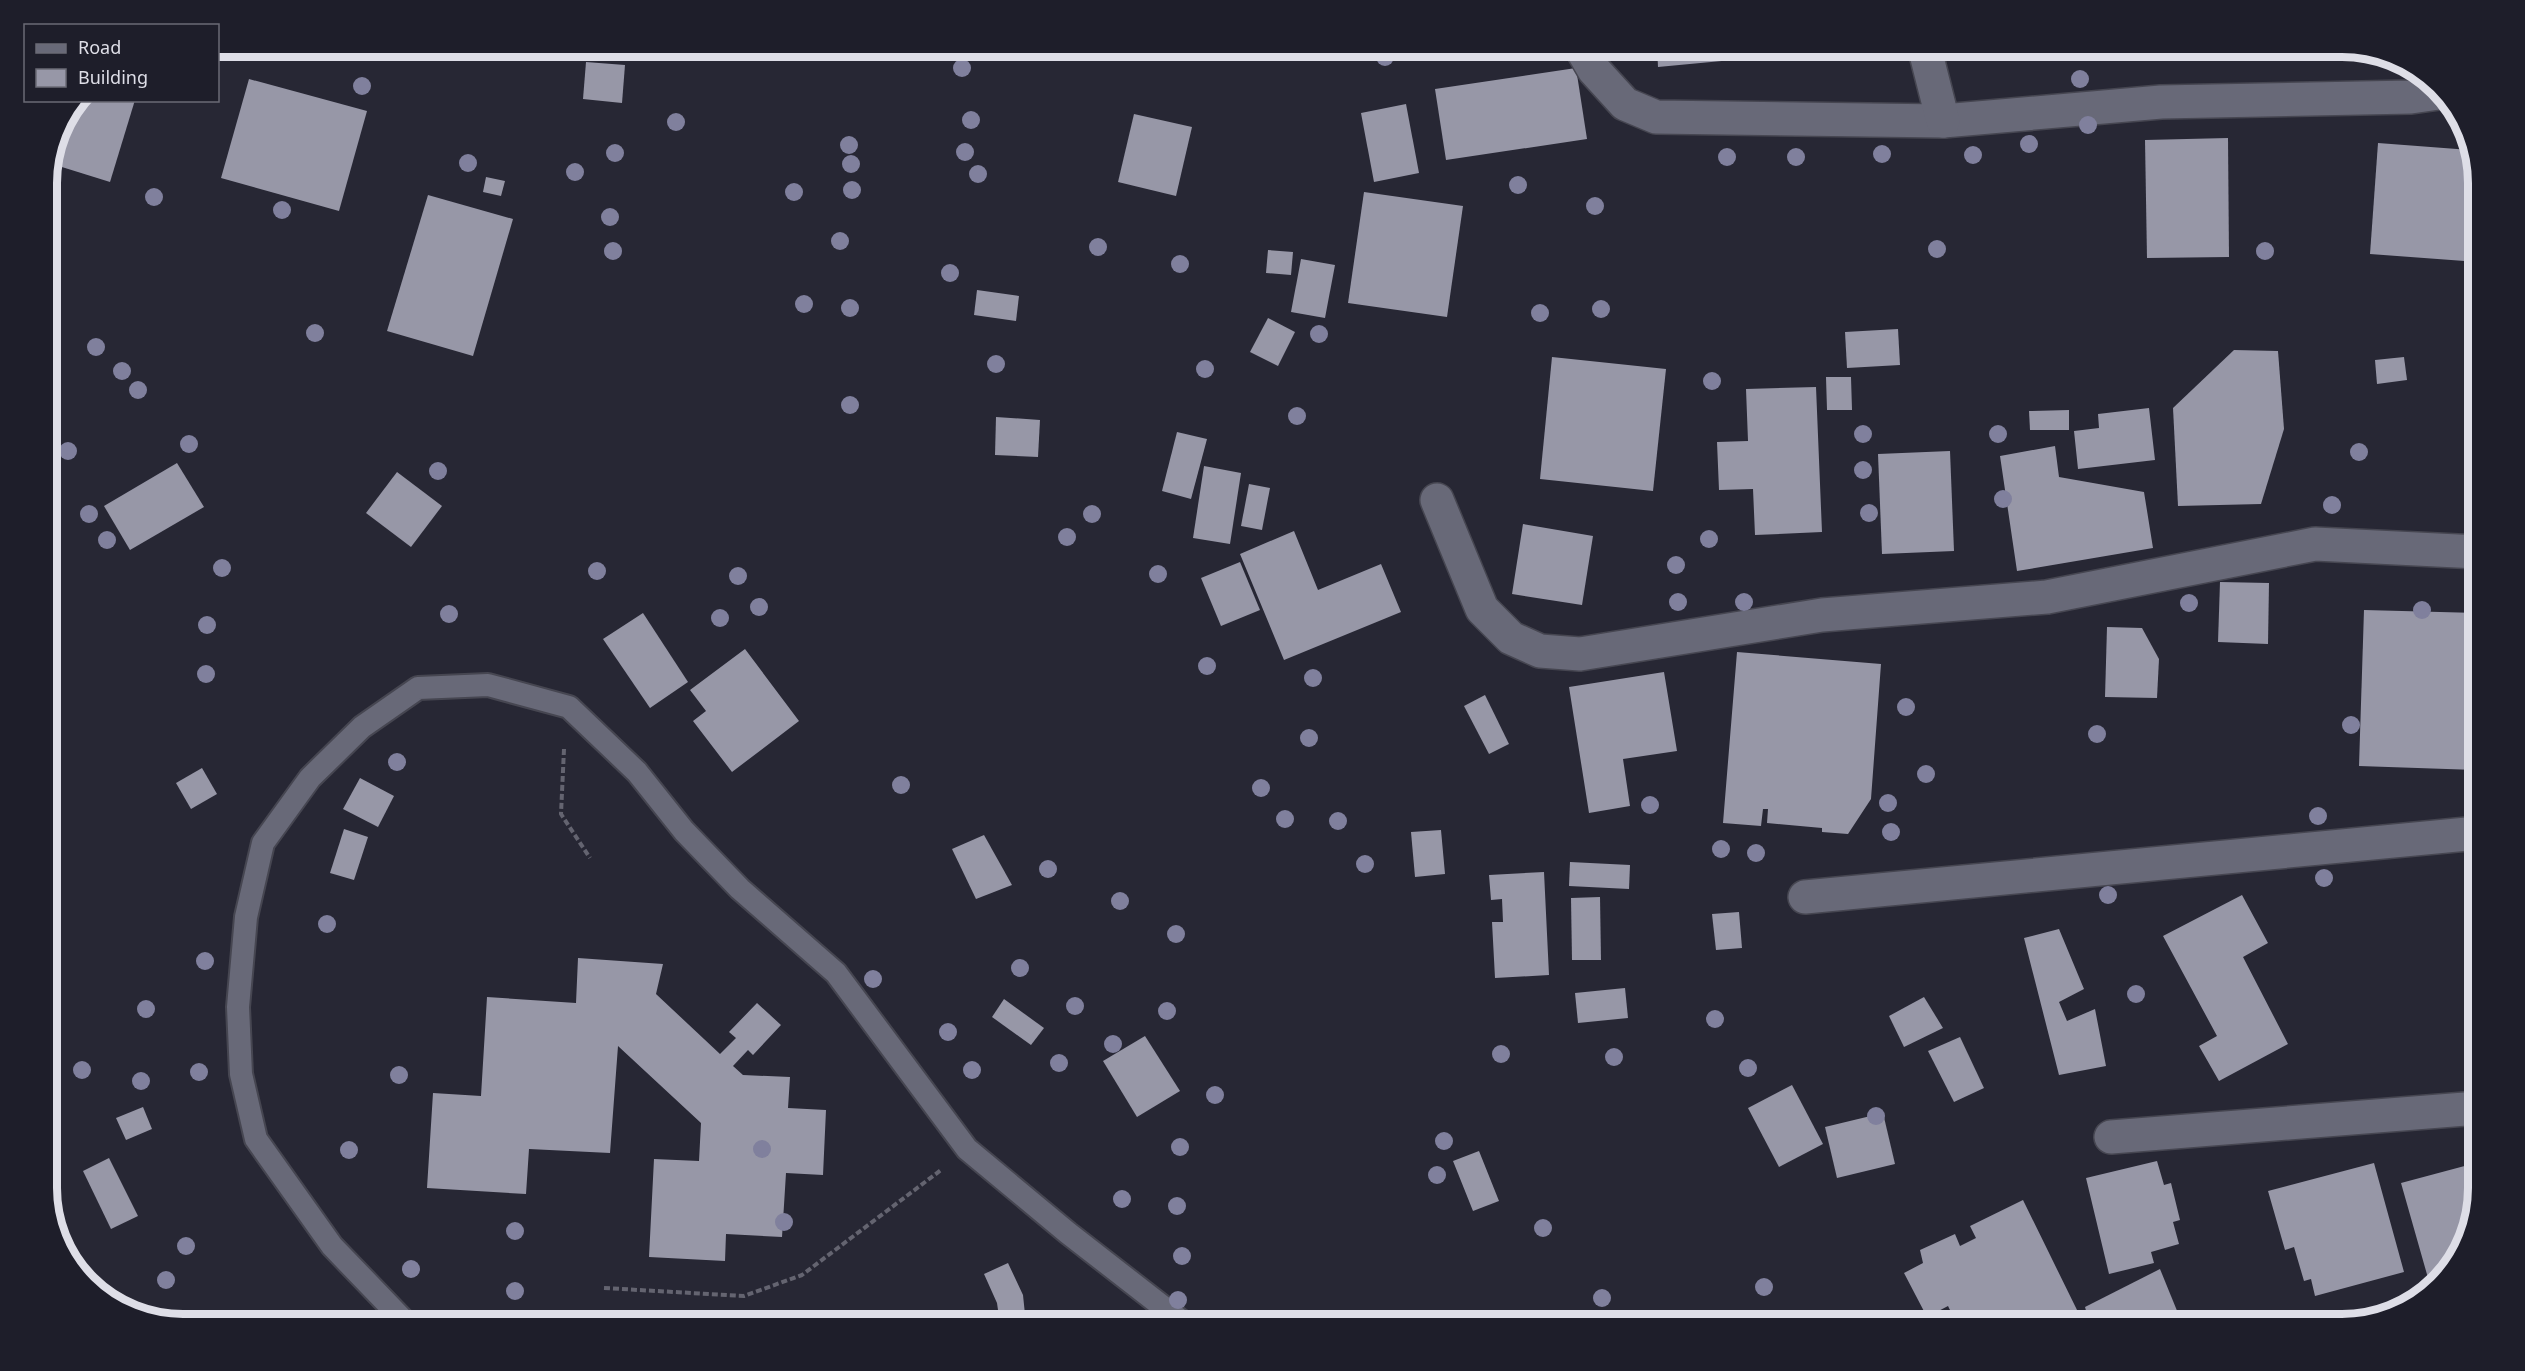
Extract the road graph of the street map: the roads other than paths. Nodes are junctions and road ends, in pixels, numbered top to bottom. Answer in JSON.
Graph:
{"nodes":[{"id":1,"x":1586,"y":57,"type":"edge"},
{"id":2,"x":1927,"y":57,"type":"edge"},
{"id":3,"x":2431,"y":94,"type":"edge"},
{"id":4,"x":1943,"y":121,"type":"junction"},
{"id":5,"x":1437,"y":500,"type":"dead end"},
{"id":6,"x":2468,"y":552,"type":"edge"},
{"id":7,"x":2468,"y":834,"type":"edge"},
{"id":8,"x":1805,"y":897,"type":"dead end"},
{"id":9,"x":2468,"y":1109,"type":"edge"},
{"id":10,"x":2111,"y":1137,"type":"dead end"},
{"id":11,"x":398,"y":1314,"type":"edge"},
{"id":12,"x":1172,"y":1314,"type":"edge"}],
"edges":[{"from":1,"to":4,"type":"street"},
{"from":2,"to":4,"type":"street"},
{"from":3,"to":4,"type":"street"},
{"from":5,"to":6,"type":"street"},
{"from":7,"to":8,"type":"street"},
{"from":9,"to":10,"type":"street"},
{"from":11,"to":12,"type":"lane"}]}
